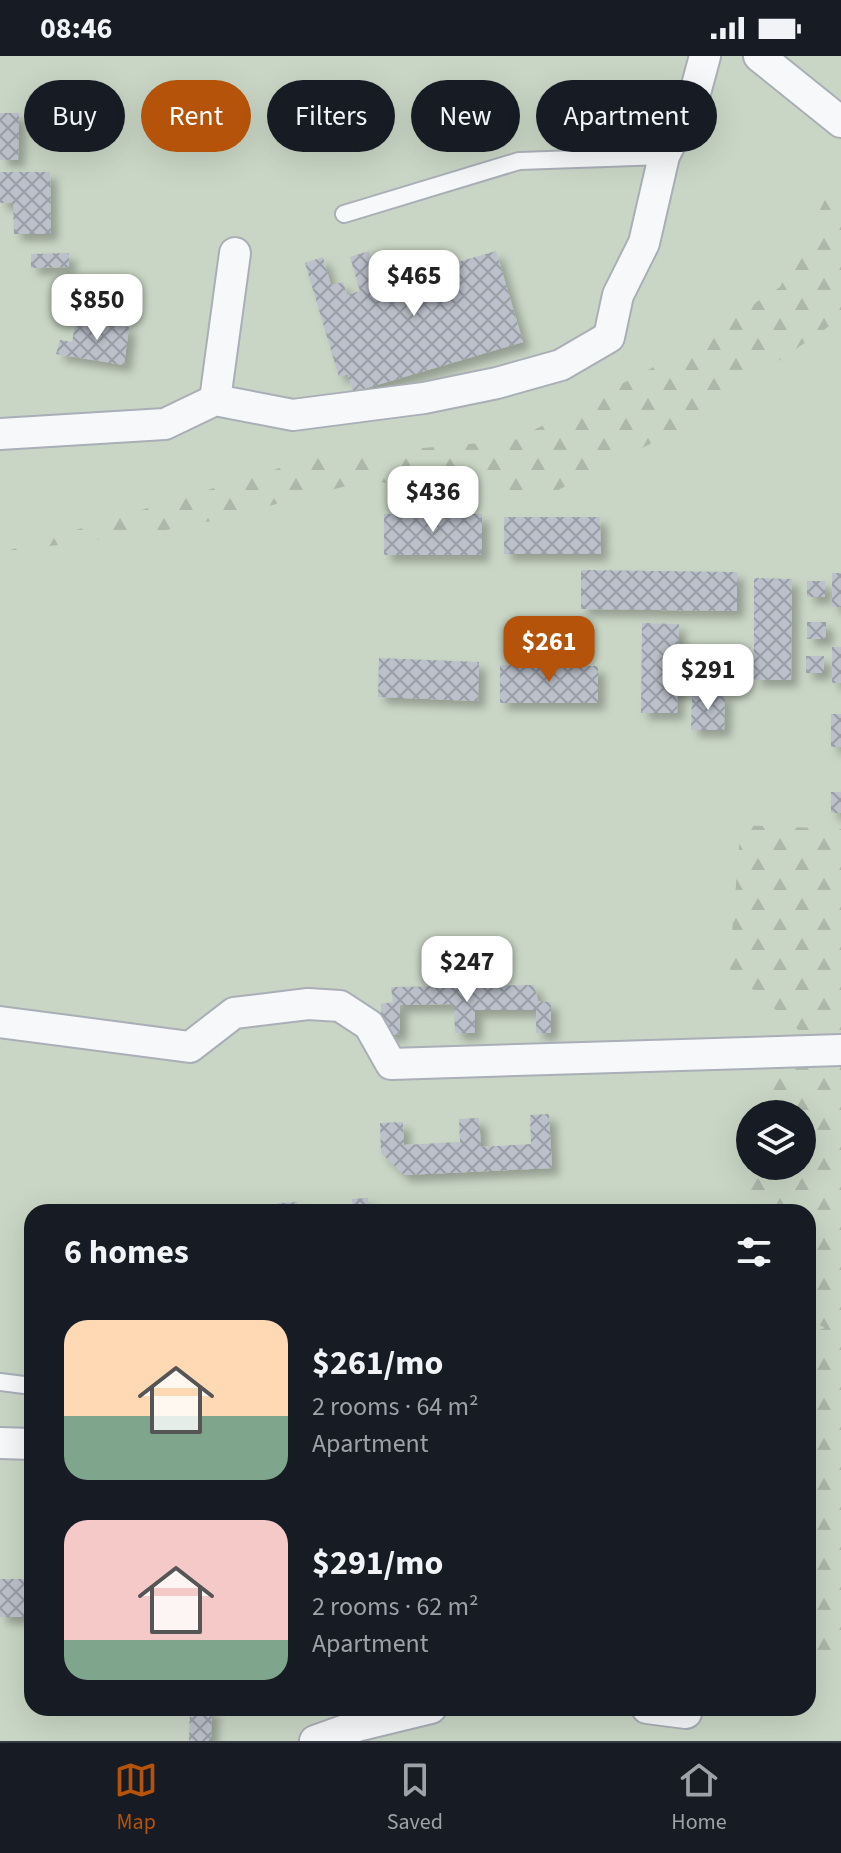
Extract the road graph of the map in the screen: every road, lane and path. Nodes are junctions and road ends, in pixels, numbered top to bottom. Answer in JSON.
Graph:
{"nodes":[{"id":1,"x":705,"y":56,"type":"edge"},
{"id":2,"x":759,"y":56,"type":"edge"},
{"id":3,"x":841,"y":122,"type":"edge"},
{"id":4,"x":664,"y":156,"type":"junction"},
{"id":5,"x":344,"y":214,"type":"dead end"},
{"id":6,"x":235,"y":253,"type":"dead end"},
{"id":7,"x":215,"y":400,"type":"junction"},
{"id":8,"x":0,"y":434,"type":"edge"},
{"id":9,"x":0,"y":1022,"type":"edge"},
{"id":10,"x":841,"y":1050,"type":"edge"},
{"id":11,"x":0,"y":1382,"type":"edge"},
{"id":12,"x":24,"y":1385,"type":"edge"},
{"id":13,"x":0,"y":1443,"type":"edge"},
{"id":14,"x":24,"y":1444,"type":"edge"},
{"id":15,"x":398,"y":1716,"type":"edge"},
{"id":16,"x":315,"y":1741,"type":"edge"}],
"edges":[{"from":1,"to":4,"type":"street"},
{"from":2,"to":3,"type":"street"},
{"from":4,"to":5,"type":"lane"},
{"from":4,"to":7,"type":"street"},
{"from":6,"to":7,"type":"street"},
{"from":7,"to":8,"type":"street"},
{"from":9,"to":10,"type":"street"},
{"from":11,"to":12,"type":"lane"},
{"from":13,"to":14,"type":"street"},
{"from":15,"to":16,"type":"street"}]}
